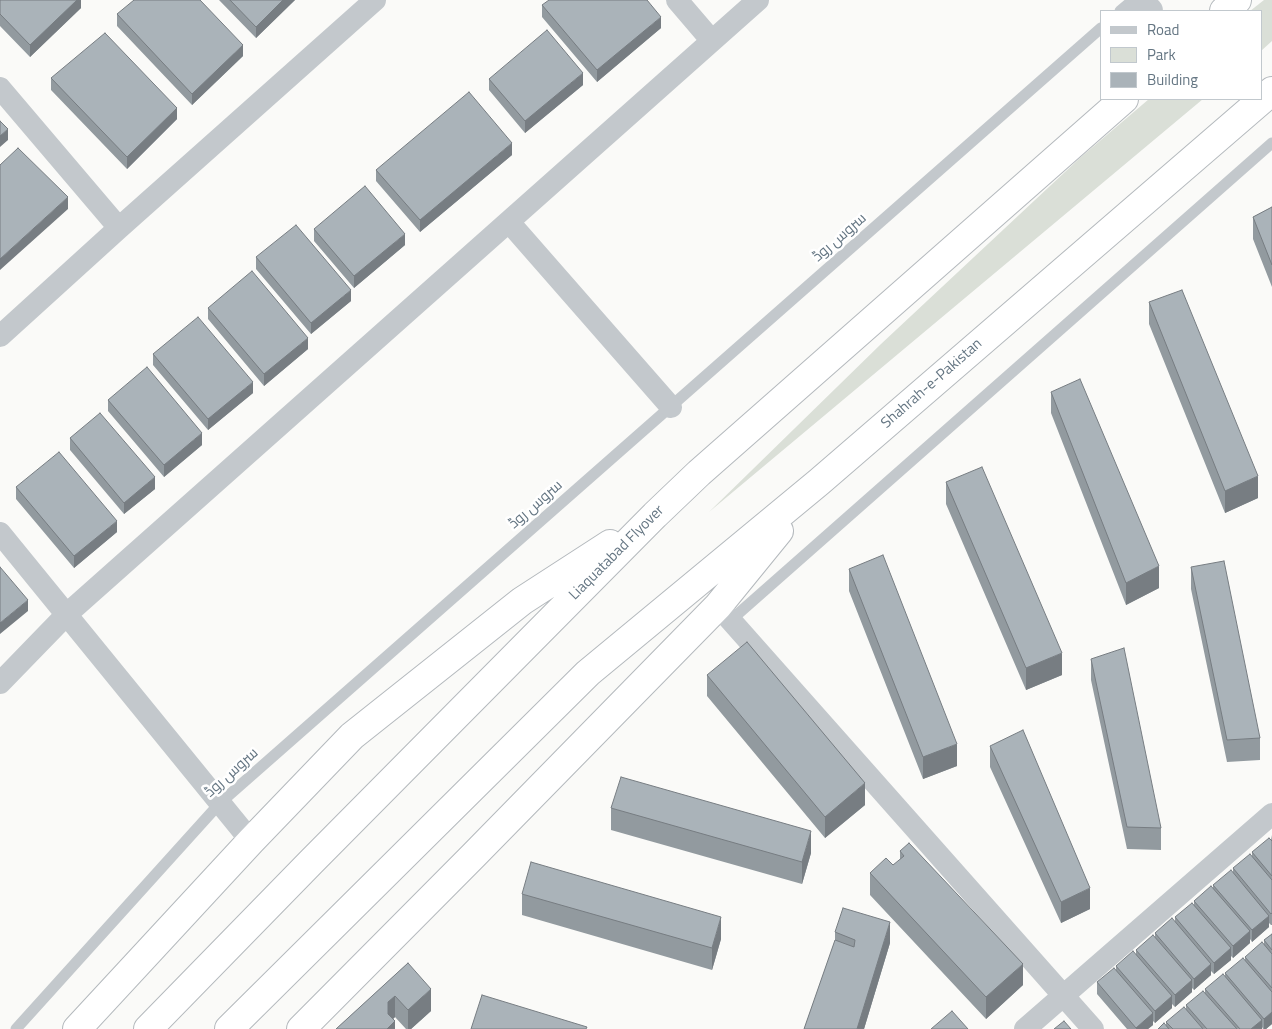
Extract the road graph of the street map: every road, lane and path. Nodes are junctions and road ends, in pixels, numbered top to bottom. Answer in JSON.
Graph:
{"nodes":[{"id":1,"x":375,"y":0,"type":"edge"},
{"id":2,"x":677,"y":0,"type":"edge"},
{"id":3,"x":758,"y":0,"type":"edge"},
{"id":4,"x":1133,"y":0,"type":"edge"},
{"id":5,"x":1139,"y":0,"type":"edge"},
{"id":6,"x":1237,"y":0,"type":"edge"},
{"id":7,"x":1121,"y":10,"type":"edge"},
{"id":8,"x":1148,"y":10,"type":"edge"},
{"id":9,"x":1225,"y":10,"type":"edge"},
{"id":10,"x":1100,"y":29,"type":"edge"},
{"id":11,"x":712,"y":41,"type":"junction"},
{"id":12,"x":0,"y":88,"type":"edge"},
{"id":13,"x":1272,"y":91,"type":"edge"},
{"id":14,"x":1123,"y":100,"type":"edge"},
{"id":15,"x":1262,"y":100,"type":"edge"},
{"id":16,"x":1262,"y":100,"type":"edge"},
{"id":17,"x":1272,"y":143,"type":"edge"},
{"id":18,"x":509,"y":222,"type":"junction"},
{"id":19,"x":119,"y":228,"type":"junction"},
{"id":20,"x":0,"y":336,"type":"edge"},
{"id":21,"x":671,"y":407,"type":"junction"},
{"id":22,"x":820,"y":482,"type":"junction"},
{"id":23,"x":655,"y":515,"type":"junction"},
{"id":24,"x":0,"y":534,"type":"edge"},
{"id":25,"x":724,"y":613,"type":"junction"},
{"id":26,"x":67,"y":614,"type":"junction"},
{"id":27,"x":0,"y":683,"type":"edge"},
{"id":28,"x":220,"y":803,"type":"junction"},
{"id":29,"x":1272,"y":814,"type":"edge"},
{"id":30,"x":250,"y":841,"type":"junction"},
{"id":31,"x":1062,"y":996,"type":"junction"},
{"id":32,"x":16,"y":1029,"type":"edge"},
{"id":33,"x":77,"y":1029,"type":"edge"},
{"id":34,"x":148,"y":1029,"type":"edge"},
{"id":35,"x":229,"y":1029,"type":"edge"},
{"id":36,"x":301,"y":1029,"type":"edge"},
{"id":37,"x":1025,"y":1029,"type":"edge"},
{"id":38,"x":1093,"y":1029,"type":"edge"}],
"edges":[{"from":1,"to":19,"type":"street"},
{"from":2,"to":11,"type":"street"},
{"from":3,"to":11,"type":"street"},
{"from":4,"to":7,"type":"lane"},
{"from":5,"to":8,"type":"street"},
{"from":6,"to":9,"type":"highway"},
{"from":10,"to":21,"type":"lane","name":"سروس روڈ"},
{"from":11,"to":18,"type":"street"},
{"from":12,"to":19,"type":"street"},
{"from":13,"to":15,"type":"highway","name":"Shahrah-e-Pakistan"},
{"from":14,"to":23,"type":"highway","name":"Liaquatabad Flyover"},
{"from":16,"to":22,"type":"highway","name":"Shahrah-e-Pakistan"},
{"from":17,"to":25,"type":"lane"},
{"from":18,"to":21,"type":"street"},
{"from":18,"to":26,"type":"street"},
{"from":19,"to":20,"type":"street"},
{"from":21,"to":28,"type":"lane","name":"سروس روڈ"},
{"from":22,"to":25,"type":"highway"},
{"from":22,"to":35,"type":"highway","name":"Shahrah-e-Pakistan"},
{"from":23,"to":30,"type":"highway"},
{"from":23,"to":34,"type":"highway","name":"Liaquatabad Flyover"},
{"from":24,"to":26,"type":"street"},
{"from":25,"to":31,"type":"street"},
{"from":25,"to":36,"type":"highway"},
{"from":26,"to":27,"type":"street"},
{"from":26,"to":28,"type":"street"},
{"from":28,"to":30,"type":"street"},
{"from":28,"to":32,"type":"lane","name":"سروس روڈ"},
{"from":29,"to":31,"type":"street"},
{"from":30,"to":33,"type":"highway"},
{"from":31,"to":37,"type":"street"},
{"from":31,"to":38,"type":"street"}]}
